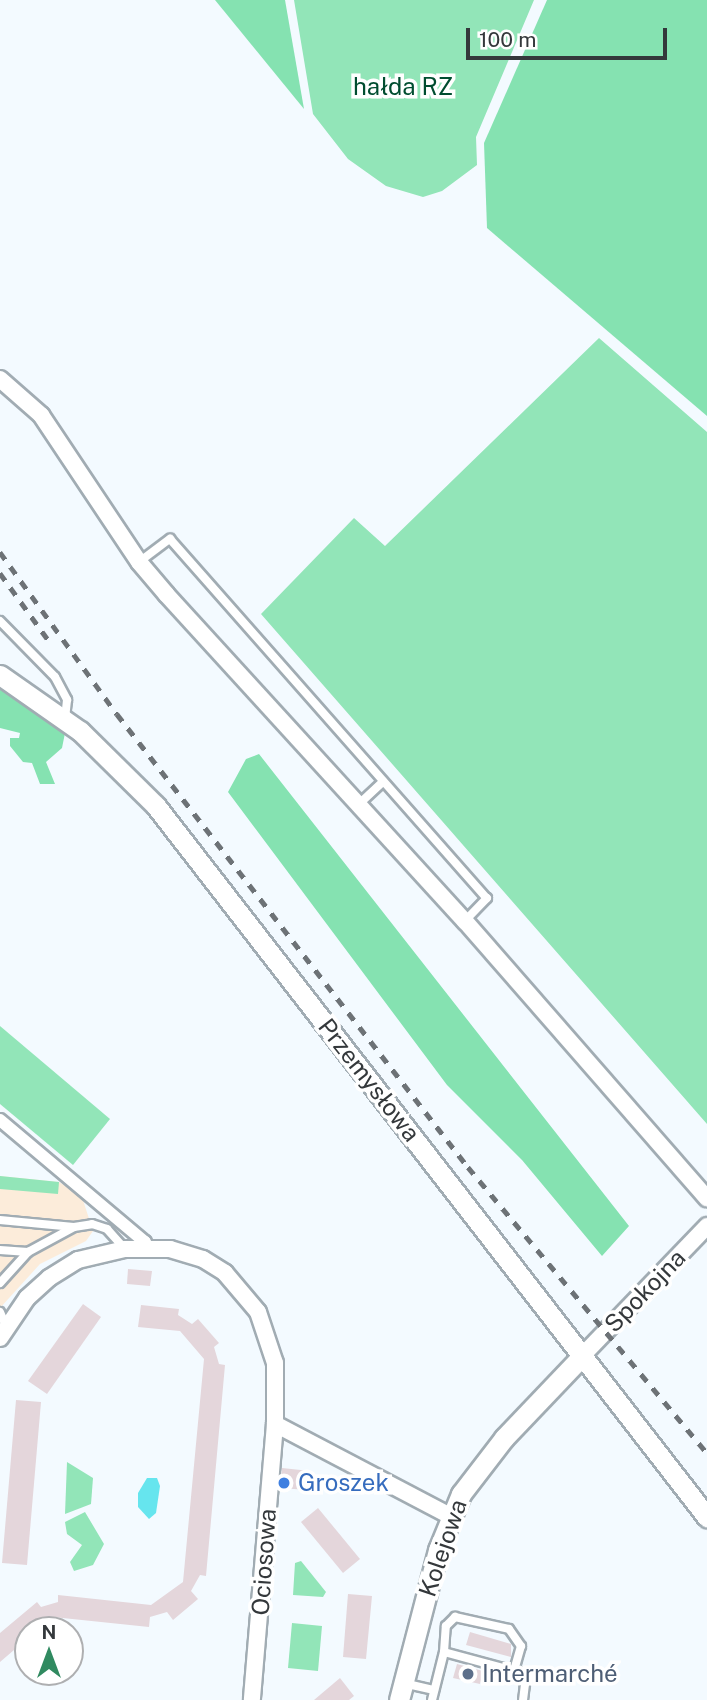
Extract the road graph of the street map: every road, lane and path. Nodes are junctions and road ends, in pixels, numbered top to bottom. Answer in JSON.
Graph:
{"nodes":[{"id":1,"x":0,"y":379,"type":"edge"},
{"id":2,"x":139,"y":562,"type":"junction"},
{"id":3,"x":0,"y":621,"type":"edge"},
{"id":4,"x":0,"y":675,"type":"edge"},
{"id":5,"x":65,"y":719,"type":"junction"},
{"id":6,"x":383,"y":782,"type":"junction"},
{"id":7,"x":359,"y":804,"type":"junction"},
{"id":8,"x":465,"y":921,"type":"junction"},
{"id":9,"x":0,"y":1120,"type":"edge"},
{"id":10,"x":707,"y":1198,"type":"edge"},
{"id":11,"x":0,"y":1220,"type":"edge"},
{"id":12,"x":707,"y":1226,"type":"edge"},
{"id":13,"x":74,"y":1227,"type":"junction"},
{"id":14,"x":146,"y":1247,"type":"junction"},
{"id":15,"x":125,"y":1249,"type":"junction"},
{"id":16,"x":0,"y":1250,"type":"edge"},
{"id":17,"x":29,"y":1252,"type":"junction"},
{"id":18,"x":0,"y":1283,"type":"edge"},
{"id":19,"x":2,"y":1326,"type":"edge"},
{"id":20,"x":583,"y":1355,"type":"junction"},
{"id":21,"x":275,"y":1424,"type":"junction"},
{"id":22,"x":450,"y":1516,"type":"junction"},
{"id":23,"x":707,"y":1517,"type":"edge"},
{"id":24,"x":444,"y":1652,"type":"junction"},
{"id":25,"x":514,"y":1670,"type":"junction"},
{"id":26,"x":434,"y":1690,"type":"junction"},
{"id":27,"x":401,"y":1691,"type":"edge"},
{"id":28,"x":252,"y":1700,"type":"edge"},
{"id":29,"x":432,"y":1700,"type":"edge"},
{"id":30,"x":523,"y":1700,"type":"edge"}],
"edges":[{"from":1,"to":2,"type":"street"},
{"from":2,"to":6,"type":"lane"},
{"from":2,"to":7,"type":"street"},
{"from":3,"to":5,"type":"lane"},
{"from":4,"to":5,"type":"street","name":"Przemysłowa"},
{"from":5,"to":20,"type":"street","name":"Przemysłowa"},
{"from":6,"to":7,"type":"lane"},
{"from":6,"to":8,"type":"lane"},
{"from":7,"to":8,"type":"street"},
{"from":8,"to":10,"type":"street"},
{"from":9,"to":14,"type":"street"},
{"from":11,"to":13,"type":"lane"},
{"from":12,"to":20,"type":"street","name":"Spokojna"},
{"from":13,"to":15,"type":"lane"},
{"from":13,"to":17,"type":"lane"},
{"from":14,"to":15,"type":"street","name":"Ociosowa"},
{"from":14,"to":21,"type":"street","name":"Ociosowa"},
{"from":15,"to":19,"type":"street","name":"Ociosowa"},
{"from":16,"to":17,"type":"lane"},
{"from":17,"to":18,"type":"lane"},
{"from":20,"to":22,"type":"street","name":"Kolejowa"},
{"from":20,"to":23,"type":"street","name":"Przemysłowa"},
{"from":21,"to":22,"type":"street"},
{"from":21,"to":28,"type":"street","name":"Ociosowa"},
{"from":22,"to":27,"type":"street","name":"Kolejowa"},
{"from":24,"to":25,"type":"lane"},
{"from":24,"to":25,"type":"lane"},
{"from":24,"to":26,"type":"lane"},
{"from":25,"to":30,"type":"lane"},
{"from":26,"to":27,"type":"lane"},
{"from":26,"to":29,"type":"lane"}]}
